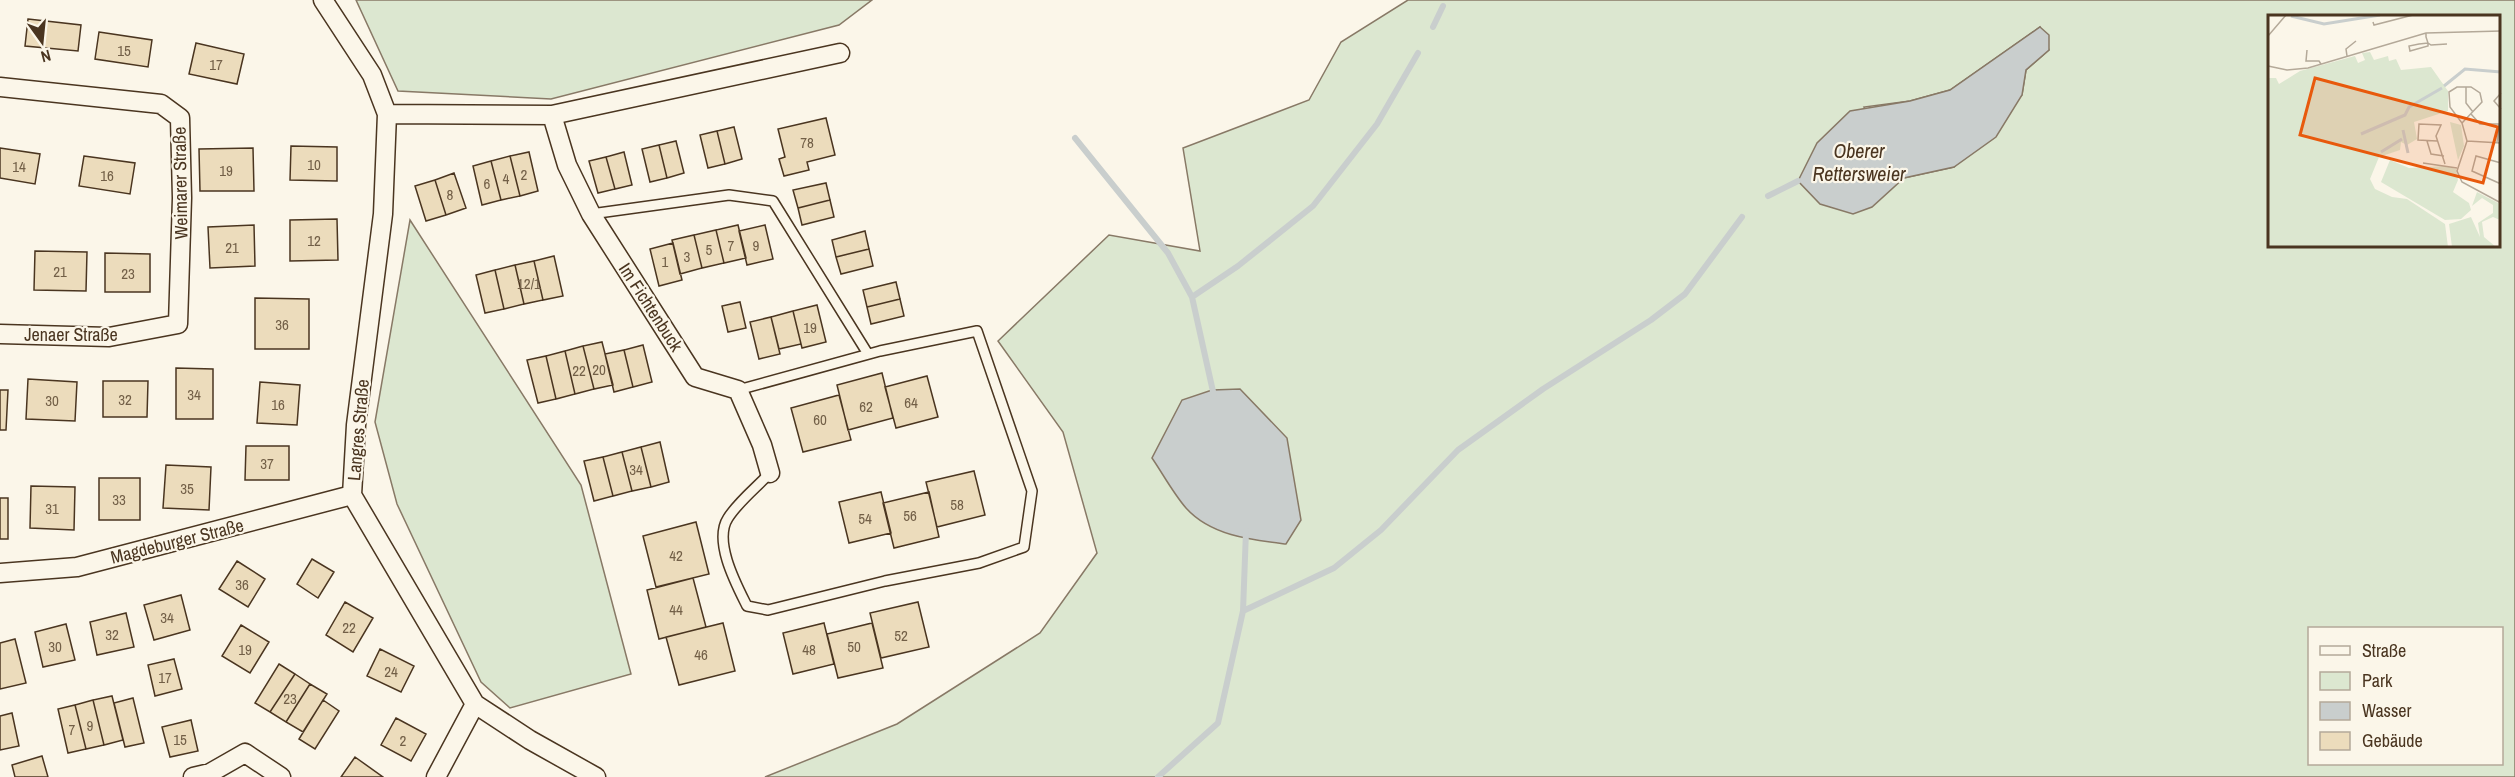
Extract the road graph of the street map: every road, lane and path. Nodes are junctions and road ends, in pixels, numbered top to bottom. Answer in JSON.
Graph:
{"nodes":[{"id":1,"x":323,"y":0,"type":"edge"},
{"id":2,"x":840,"y":53,"type":"dead end"},
{"id":3,"x":0,"y":87,"type":"edge"},
{"id":4,"x":387,"y":114,"type":"junction"},
{"id":5,"x":552,"y":115,"type":"junction"},
{"id":6,"x":591,"y":214,"type":"junction"},
{"id":7,"x":178,"y":324,"type":"joint"},
{"id":8,"x":0,"y":334,"type":"edge"},
{"id":9,"x":868,"y":354,"type":"junction"},
{"id":10,"x":738,"y":390,"type":"junction"},
{"id":11,"x":770,"y":473,"type":"joint"},
{"id":12,"x":352,"y":495,"type":"junction"},
{"id":13,"x":0,"y":573,"type":"edge"},
{"id":14,"x":475,"y":704,"type":"junction"},
{"id":15,"x":193,"y":777,"type":"edge"},
{"id":16,"x":281,"y":777,"type":"edge"},
{"id":17,"x":435,"y":777,"type":"edge"},
{"id":18,"x":596,"y":777,"type":"edge"}],
"edges":[{"from":1,"to":4,"type":"street","name":"Langres Straße"},
{"from":2,"to":5,"type":"street"},
{"from":3,"to":7,"type":"street","name":"Weimarer Straße"},
{"from":4,"to":5,"type":"street"},
{"from":4,"to":12,"type":"street","name":"Langres Straße"},
{"from":5,"to":6,"type":"street","name":"Im Fichtenbuck"},
{"from":6,"to":9,"type":"lane"},
{"from":6,"to":10,"type":"street","name":"Im Fichtenbuck"},
{"from":7,"to":8,"type":"street","name":"Jenaer Straße"},
{"from":9,"to":10,"type":"lane"},
{"from":9,"to":11,"type":"lane"},
{"from":10,"to":11,"type":"street"},
{"from":12,"to":13,"type":"street","name":"Magdeburger Straße"},
{"from":12,"to":14,"type":"street","name":"Langres Straße"},
{"from":14,"to":17,"type":"street"},
{"from":14,"to":18,"type":"street","name":"Langres Straße"},
{"from":15,"to":16,"type":"street"}]}
